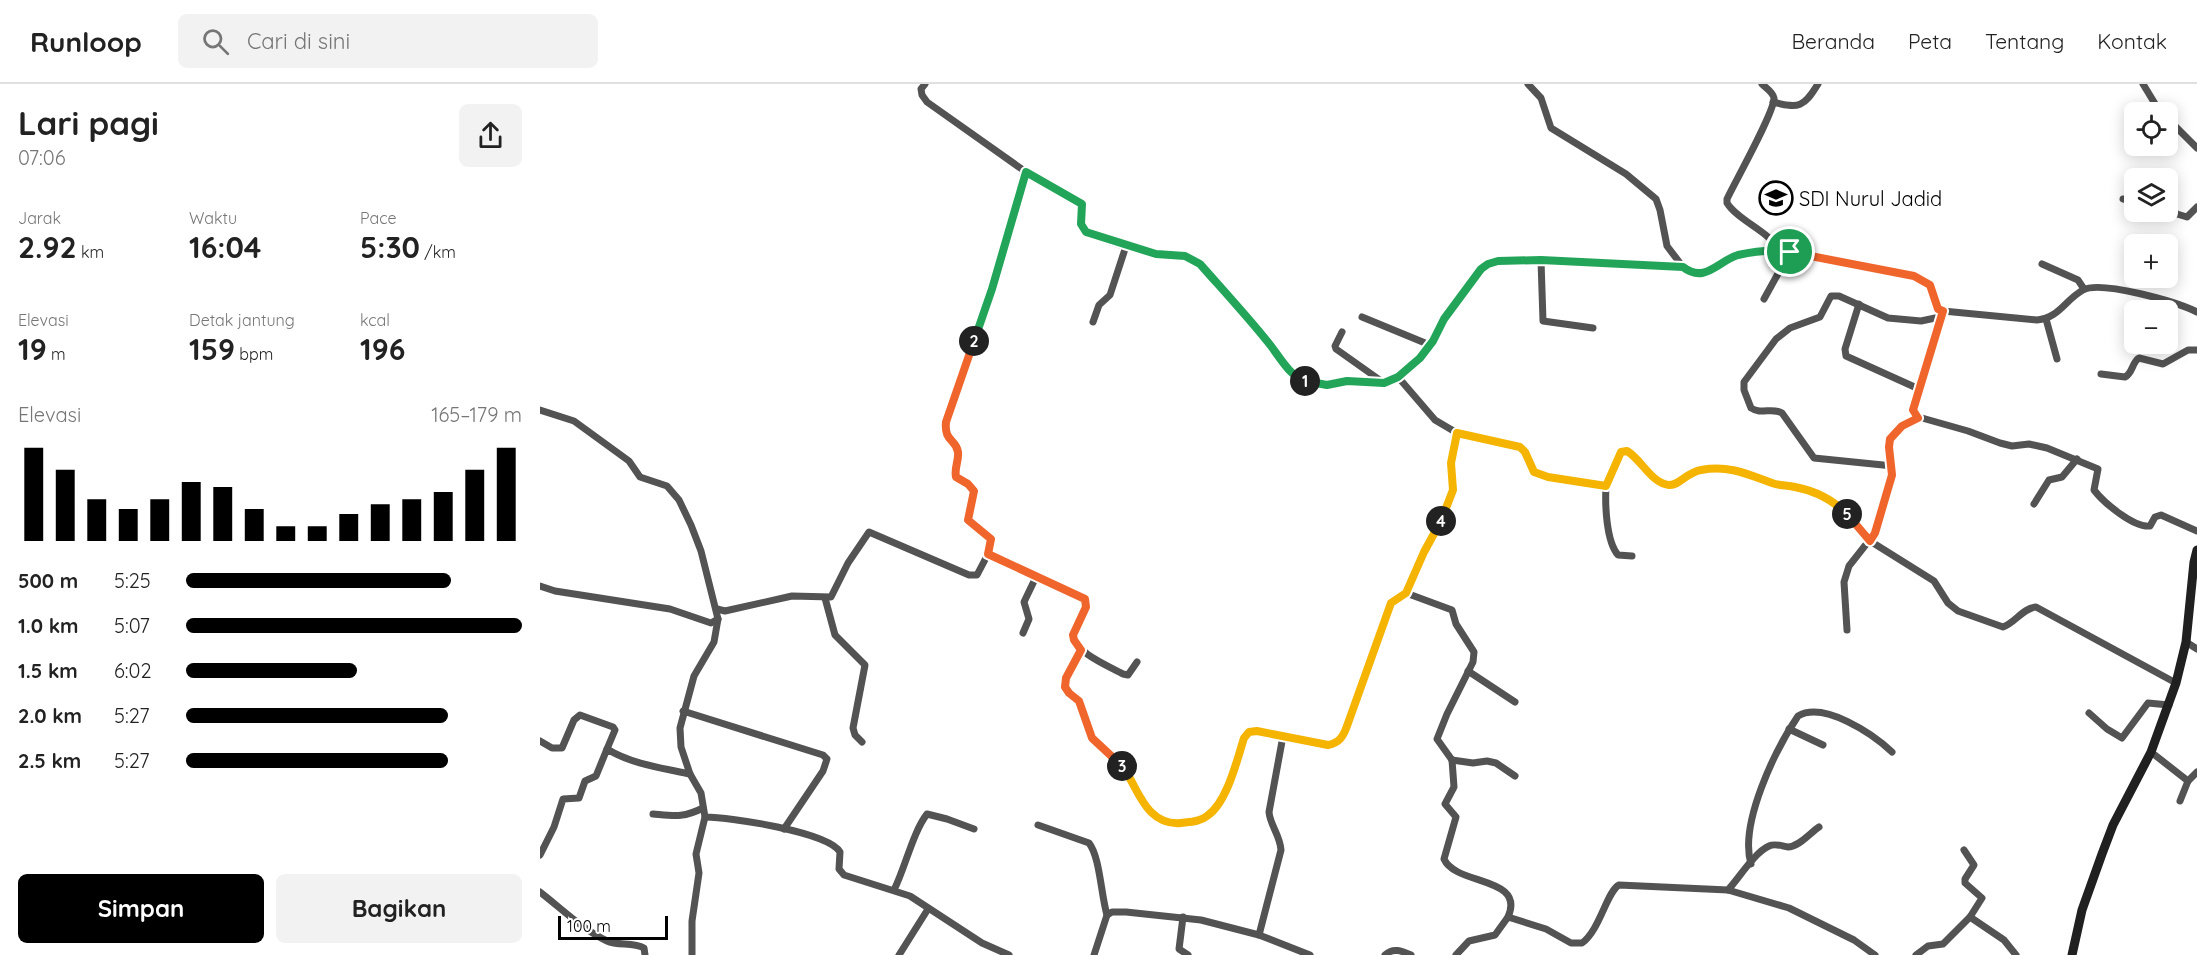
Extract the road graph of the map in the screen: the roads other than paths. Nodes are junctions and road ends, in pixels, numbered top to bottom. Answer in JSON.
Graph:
{"nodes":[{"id":1,"x":925,"y":84,"type":"edge"},
{"id":2,"x":1528,"y":84,"type":"edge"},
{"id":3,"x":1762,"y":84,"type":"edge"},
{"id":4,"x":1818,"y":84,"type":"edge"},
{"id":5,"x":2143,"y":84,"type":"edge"},
{"id":6,"x":1773,"y":102,"type":"junction"},
{"id":7,"x":2154,"y":102,"type":"edge"},
{"id":8,"x":2178,"y":129,"type":"edge"},
{"id":9,"x":2197,"y":148,"type":"edge"},
{"id":10,"x":1026,"y":172,"type":"junction"},
{"id":11,"x":2197,"y":207,"type":"edge"},
{"id":12,"x":2178,"y":214,"type":"edge"},
{"id":13,"x":1126,"y":246,"type":"junction"},
{"id":14,"x":1777,"y":250,"type":"junction"},
{"id":15,"x":1790,"y":252,"type":"junction"},
{"id":16,"x":1541,"y":260,"type":"junction"},
{"id":17,"x":2042,"y":264,"type":"dead end"},
{"id":18,"x":1683,"y":267,"type":"junction"},
{"id":19,"x":2084,"y":289,"type":"junction"},
{"id":20,"x":1764,"y":299,"type":"dead end"},
{"id":21,"x":1859,"y":304,"type":"junction"},
{"id":22,"x":2197,"y":312,"type":"edge"},
{"id":23,"x":1942,"y":314,"type":"junction"},
{"id":24,"x":1362,"y":317,"type":"dead end"},
{"id":25,"x":2046,"y":320,"type":"junction"},
{"id":26,"x":1094,"y":322,"type":"dead end"},
{"id":27,"x":1593,"y":327,"type":"dead end"},
{"id":28,"x":1342,"y":332,"type":"dead end"},
{"id":29,"x":1430,"y":345,"type":"junction"},
{"id":30,"x":2197,"y":350,"type":"edge"},
{"id":31,"x":2057,"y":359,"type":"dead end"},
{"id":32,"x":2102,"y":374,"type":"dead end"},
{"id":33,"x":1398,"y":377,"type":"junction"},
{"id":34,"x":1384,"y":383,"type":"junction"},
{"id":35,"x":1919,"y":388,"type":"junction"},
{"id":36,"x":540,"y":410,"type":"edge"},
{"id":37,"x":1918,"y":418,"type":"junction"},
{"id":38,"x":1457,"y":433,"type":"junction"},
{"id":39,"x":2077,"y":459,"type":"junction"},
{"id":40,"x":1893,"y":466,"type":"junction"},
{"id":41,"x":1606,"y":486,"type":"junction"},
{"id":42,"x":2034,"y":504,"type":"dead end"},
{"id":43,"x":2197,"y":531,"type":"edge"},
{"id":44,"x":1870,"y":541,"type":"junction"},
{"id":45,"x":2197,"y":550,"type":"edge"},
{"id":46,"x":988,"y":554,"type":"junction"},
{"id":47,"x":1632,"y":556,"type":"dead end"},
{"id":48,"x":2195,"y":563,"type":"edge"},
{"id":49,"x":1036,"y":577,"type":"junction"},
{"id":50,"x":540,"y":585,"type":"edge"},
{"id":51,"x":1406,"y":593,"type":"junction"},
{"id":52,"x":825,"y":598,"type":"junction"},
{"id":53,"x":717,"y":609,"type":"junction"},
{"id":54,"x":718,"y":619,"type":"junction"},
{"id":55,"x":1847,"y":630,"type":"dead end"},
{"id":56,"x":1023,"y":633,"type":"dead end"},
{"id":57,"x":2186,"y":642,"type":"junction"},
{"id":58,"x":1081,"y":650,"type":"junction"},
{"id":59,"x":2197,"y":650,"type":"edge"},
{"id":60,"x":1137,"y":662,"type":"dead end"},
{"id":61,"x":1468,"y":671,"type":"junction"},
{"id":62,"x":2176,"y":683,"type":"junction"},
{"id":63,"x":1515,"y":702,"type":"dead end"},
{"id":64,"x":2169,"y":705,"type":"junction"},
{"id":65,"x":683,"y":711,"type":"junction"},
{"id":66,"x":2089,"y":713,"type":"dead end"},
{"id":67,"x":1789,"y":729,"type":"junction"},
{"id":68,"x":1283,"y":736,"type":"junction"},
{"id":69,"x":540,"y":741,"type":"edge"},
{"id":70,"x":862,"y":742,"type":"dead end"},
{"id":71,"x":1823,"y":745,"type":"dead end"},
{"id":72,"x":607,"y":749,"type":"junction"},
{"id":73,"x":1892,"y":752,"type":"dead end"},
{"id":74,"x":2151,"y":752,"type":"junction"},
{"id":75,"x":1452,"y":760,"type":"junction"},
{"id":76,"x":2197,"y":772,"type":"edge"},
{"id":77,"x":690,"y":774,"type":"junction"},
{"id":78,"x":1515,"y":776,"type":"dead end"},
{"id":79,"x":2188,"y":781,"type":"junction"},
{"id":80,"x":2180,"y":801,"type":"dead end"},
{"id":81,"x":703,"y":808,"type":"junction"},
{"id":82,"x":653,"y":814,"type":"dead end"},
{"id":83,"x":705,"y":817,"type":"junction"},
{"id":84,"x":1038,"y":825,"type":"dead end"},
{"id":85,"x":1819,"y":827,"type":"dead end"},
{"id":86,"x":784,"y":829,"type":"junction"},
{"id":87,"x":974,"y":829,"type":"dead end"},
{"id":88,"x":1964,"y":850,"type":"dead end"},
{"id":89,"x":540,"y":855,"type":"edge"},
{"id":90,"x":1751,"y":864,"type":"junction"},
{"id":91,"x":894,"y":890,"type":"junction"},
{"id":92,"x":1728,"y":890,"type":"junction"},
{"id":93,"x":540,"y":892,"type":"edge"},
{"id":94,"x":928,"y":909,"type":"junction"},
{"id":95,"x":1107,"y":915,"type":"junction"},
{"id":96,"x":1508,"y":916,"type":"junction"},
{"id":97,"x":1970,"y":917,"type":"junction"},
{"id":98,"x":1183,"y":918,"type":"junction"},
{"id":99,"x":1259,"y":935,"type":"junction"},
{"id":100,"x":645,"y":955,"type":"edge"},
{"id":101,"x":692,"y":955,"type":"edge"},
{"id":102,"x":899,"y":955,"type":"edge"},
{"id":103,"x":1009,"y":955,"type":"edge"},
{"id":104,"x":1094,"y":955,"type":"edge"},
{"id":105,"x":1188,"y":955,"type":"edge"},
{"id":106,"x":1310,"y":955,"type":"edge"},
{"id":107,"x":1385,"y":955,"type":"edge"},
{"id":108,"x":1411,"y":955,"type":"edge"},
{"id":109,"x":1456,"y":955,"type":"edge"},
{"id":110,"x":1875,"y":955,"type":"edge"},
{"id":111,"x":1916,"y":955,"type":"edge"},
{"id":112,"x":2016,"y":955,"type":"edge"},
{"id":113,"x":2072,"y":955,"type":"edge"}],
"edges":[{"from":1,"to":10,"type":"street"},
{"from":2,"to":18,"type":"street"},
{"from":3,"to":6,"type":"street"},
{"from":4,"to":6,"type":"street"},
{"from":5,"to":7,"type":"street"},
{"from":6,"to":14,"type":"street"},
{"from":8,"to":9,"type":"street"},
{"from":10,"to":13,"type":"street"},
{"from":10,"to":46,"type":"street"},
{"from":11,"to":12,"type":"street"},
{"from":13,"to":26,"type":"street"},
{"from":13,"to":34,"type":"street"},
{"from":14,"to":15,"type":"street"},
{"from":14,"to":18,"type":"street"},
{"from":15,"to":20,"type":"street"},
{"from":15,"to":23,"type":"street"},
{"from":16,"to":18,"type":"street"},
{"from":16,"to":27,"type":"street"},
{"from":16,"to":29,"type":"street"},
{"from":17,"to":19,"type":"street"},
{"from":19,"to":22,"type":"street"},
{"from":19,"to":25,"type":"street"},
{"from":21,"to":23,"type":"street"},
{"from":21,"to":35,"type":"street"},
{"from":21,"to":40,"type":"street"},
{"from":23,"to":25,"type":"street"},
{"from":23,"to":35,"type":"street"},
{"from":24,"to":29,"type":"street"},
{"from":25,"to":31,"type":"street"},
{"from":28,"to":34,"type":"street"},
{"from":29,"to":33,"type":"street"},
{"from":30,"to":32,"type":"street"},
{"from":33,"to":34,"type":"street"},
{"from":33,"to":38,"type":"street"},
{"from":35,"to":37,"type":"street"},
{"from":36,"to":53,"type":"street"},
{"from":37,"to":39,"type":"street"},
{"from":37,"to":40,"type":"street"},
{"from":38,"to":41,"type":"street"},
{"from":38,"to":51,"type":"street"},
{"from":39,"to":42,"type":"street"},
{"from":39,"to":43,"type":"street"},
{"from":40,"to":44,"type":"street"},
{"from":41,"to":44,"type":"street"},
{"from":41,"to":47,"type":"street"},
{"from":44,"to":55,"type":"street"},
{"from":44,"to":62,"type":"street"},
{"from":45,"to":48,"type":"street"},
{"from":46,"to":49,"type":"street"},
{"from":46,"to":52,"type":"street"},
{"from":48,"to":57,"type":"street"},
{"from":49,"to":56,"type":"street"},
{"from":49,"to":58,"type":"street"},
{"from":50,"to":54,"type":"street"},
{"from":51,"to":61,"type":"street"},
{"from":51,"to":68,"type":"street"},
{"from":52,"to":53,"type":"street"},
{"from":52,"to":70,"type":"street"},
{"from":53,"to":54,"type":"street"},
{"from":54,"to":65,"type":"street"},
{"from":57,"to":59,"type":"street"},
{"from":57,"to":62,"type":"street"},
{"from":58,"to":60,"type":"street"},
{"from":58,"to":68,"type":"street"},
{"from":61,"to":63,"type":"street"},
{"from":61,"to":75,"type":"street"},
{"from":62,"to":64,"type":"street"},
{"from":64,"to":66,"type":"street"},
{"from":64,"to":74,"type":"street"},
{"from":65,"to":77,"type":"street"},
{"from":65,"to":86,"type":"street"},
{"from":67,"to":71,"type":"street"},
{"from":67,"to":73,"type":"street"},
{"from":67,"to":90,"type":"street"},
{"from":68,"to":99,"type":"street"},
{"from":69,"to":72,"type":"street"},
{"from":72,"to":77,"type":"street"},
{"from":72,"to":89,"type":"street"},
{"from":74,"to":79,"type":"street"},
{"from":74,"to":113,"type":"street"},
{"from":75,"to":78,"type":"street"},
{"from":75,"to":96,"type":"street"},
{"from":76,"to":79,"type":"street"},
{"from":77,"to":81,"type":"street"},
{"from":79,"to":80,"type":"street"},
{"from":81,"to":82,"type":"street"},
{"from":81,"to":83,"type":"street"},
{"from":83,"to":86,"type":"street"},
{"from":83,"to":101,"type":"street"},
{"from":84,"to":95,"type":"street"},
{"from":85,"to":90,"type":"street"},
{"from":86,"to":91,"type":"street"},
{"from":87,"to":91,"type":"street"},
{"from":88,"to":97,"type":"street"},
{"from":90,"to":92,"type":"street"},
{"from":91,"to":94,"type":"street"},
{"from":92,"to":96,"type":"street"},
{"from":92,"to":110,"type":"street"},
{"from":93,"to":100,"type":"street"},
{"from":94,"to":102,"type":"street"},
{"from":94,"to":103,"type":"street"},
{"from":95,"to":98,"type":"street"},
{"from":95,"to":104,"type":"street"},
{"from":96,"to":109,"type":"street"},
{"from":97,"to":111,"type":"street"},
{"from":97,"to":112,"type":"street"},
{"from":98,"to":99,"type":"street"},
{"from":98,"to":105,"type":"street"},
{"from":99,"to":106,"type":"street"},
{"from":107,"to":108,"type":"street"}]}
